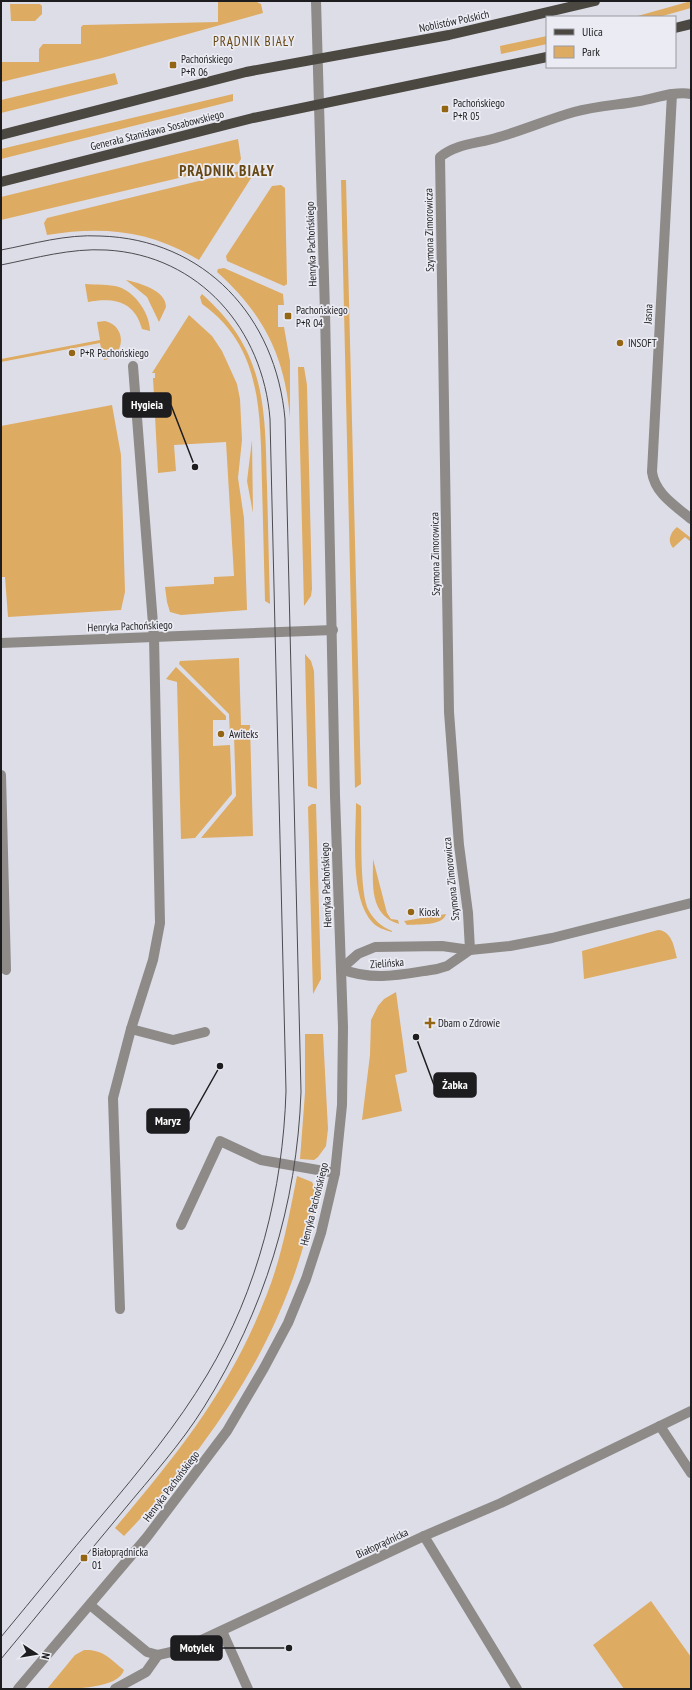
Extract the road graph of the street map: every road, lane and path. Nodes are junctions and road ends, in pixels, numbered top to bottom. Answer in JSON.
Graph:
{"nodes":[{"id":1,"x":316,"y":1,"type":"edge"},
{"id":2,"x":595,"y":1,"type":"edge"},
{"id":3,"x":691,"y":24,"type":"edge"},
{"id":4,"x":676,"y":28,"type":"edge"},
{"id":5,"x":546,"y":57,"type":"edge"},
{"id":6,"x":318,"y":58,"type":"junction"},
{"id":7,"x":672,"y":94,"type":"junction"},
{"id":8,"x":691,"y":94,"type":"edge"},
{"id":9,"x":319,"y":104,"type":"junction"},
{"id":10,"x":1,"y":135,"type":"edge"},
{"id":11,"x":1,"y":182,"type":"edge"},
{"id":12,"x":132,"y":366,"type":"dead end"},
{"id":13,"x":691,"y":520,"type":"edge"},
{"id":14,"x":333,"y":630,"type":"junction"},
{"id":15,"x":154,"y":637,"type":"junction"},
{"id":16,"x":1,"y":643,"type":"edge"},
{"id":17,"x":1,"y":775,"type":"edge"},
{"id":18,"x":691,"y":903,"type":"edge"},
{"id":19,"x":470,"y":950,"type":"junction"},
{"id":20,"x":341,"y":969,"type":"junction"},
{"id":21,"x":6,"y":970,"type":"dead end"},
{"id":22,"x":131,"y":1029,"type":"junction"},
{"id":23,"x":205,"y":1032,"type":"dead end"},
{"id":24,"x":335,"y":1173,"type":"junction"},
{"id":25,"x":181,"y":1225,"type":"dead end"},
{"id":26,"x":120,"y":1309,"type":"dead end"},
{"id":27,"x":691,"y":1411,"type":"edge"},
{"id":28,"x":660,"y":1426,"type":"junction"},
{"id":29,"x":691,"y":1473,"type":"edge"},
{"id":30,"x":424,"y":1536,"type":"junction"},
{"id":31,"x":90,"y":1605,"type":"junction"},
{"id":32,"x":222,"y":1631,"type":"junction"},
{"id":33,"x":158,"y":1655,"type":"junction"},
{"id":34,"x":18,"y":1689,"type":"edge"},
{"id":35,"x":115,"y":1689,"type":"edge"},
{"id":36,"x":248,"y":1689,"type":"edge"},
{"id":37,"x":517,"y":1689,"type":"edge"}],
"edges":[{"from":1,"to":6,"type":"street","name":"Henryka Pachońskiego"},
{"from":2,"to":6,"type":"main road","name":"Noblistów Polskich"},
{"from":3,"to":4,"type":"main road"},
{"from":5,"to":9,"type":"main road"},
{"from":6,"to":9,"type":"street","name":"Henryka Pachońskiego"},
{"from":6,"to":10,"type":"main road"},
{"from":7,"to":8,"type":"street"},
{"from":7,"to":13,"type":"street","name":"Jasna"},
{"from":7,"to":19,"type":"street","name":"Szymona Zimorowicza"},
{"from":9,"to":11,"type":"main road","name":"Generała Stanisława Sosabowskiego"},
{"from":9,"to":14,"type":"street","name":"Henryka Pachońskiego"},
{"from":12,"to":15,"type":"street"},
{"from":14,"to":15,"type":"street","name":"Henryka Pachońskiego"},
{"from":14,"to":20,"type":"street","name":"Henryka Pachońskiego"},
{"from":15,"to":16,"type":"street","name":"Henryka Pachońskiego"},
{"from":15,"to":22,"type":"street"},
{"from":17,"to":21,"type":"street"},
{"from":18,"to":19,"type":"street","name":"Zielińska"},
{"from":19,"to":20,"type":"street","name":"Zielińska"},
{"from":19,"to":20,"type":"street","name":"Zielińska"},
{"from":20,"to":24,"type":"street","name":"Henryka Pachońskiego"},
{"from":22,"to":23,"type":"street"},
{"from":22,"to":26,"type":"street"},
{"from":24,"to":25,"type":"street"},
{"from":24,"to":31,"type":"street","name":"Henryka Pachońskiego"},
{"from":27,"to":28,"type":"street","name":"Białoprądnicka"},
{"from":28,"to":29,"type":"street"},
{"from":28,"to":30,"type":"street","name":"Białoprądnicka"},
{"from":30,"to":32,"type":"street","name":"Białoprądnicka"},
{"from":30,"to":37,"type":"street"},
{"from":31,"to":33,"type":"street"},
{"from":31,"to":34,"type":"street","name":"Henryka Pachońskiego"},
{"from":32,"to":33,"type":"street","name":"Białoprądnicka"},
{"from":32,"to":36,"type":"street"},
{"from":33,"to":35,"type":"street"}]}
